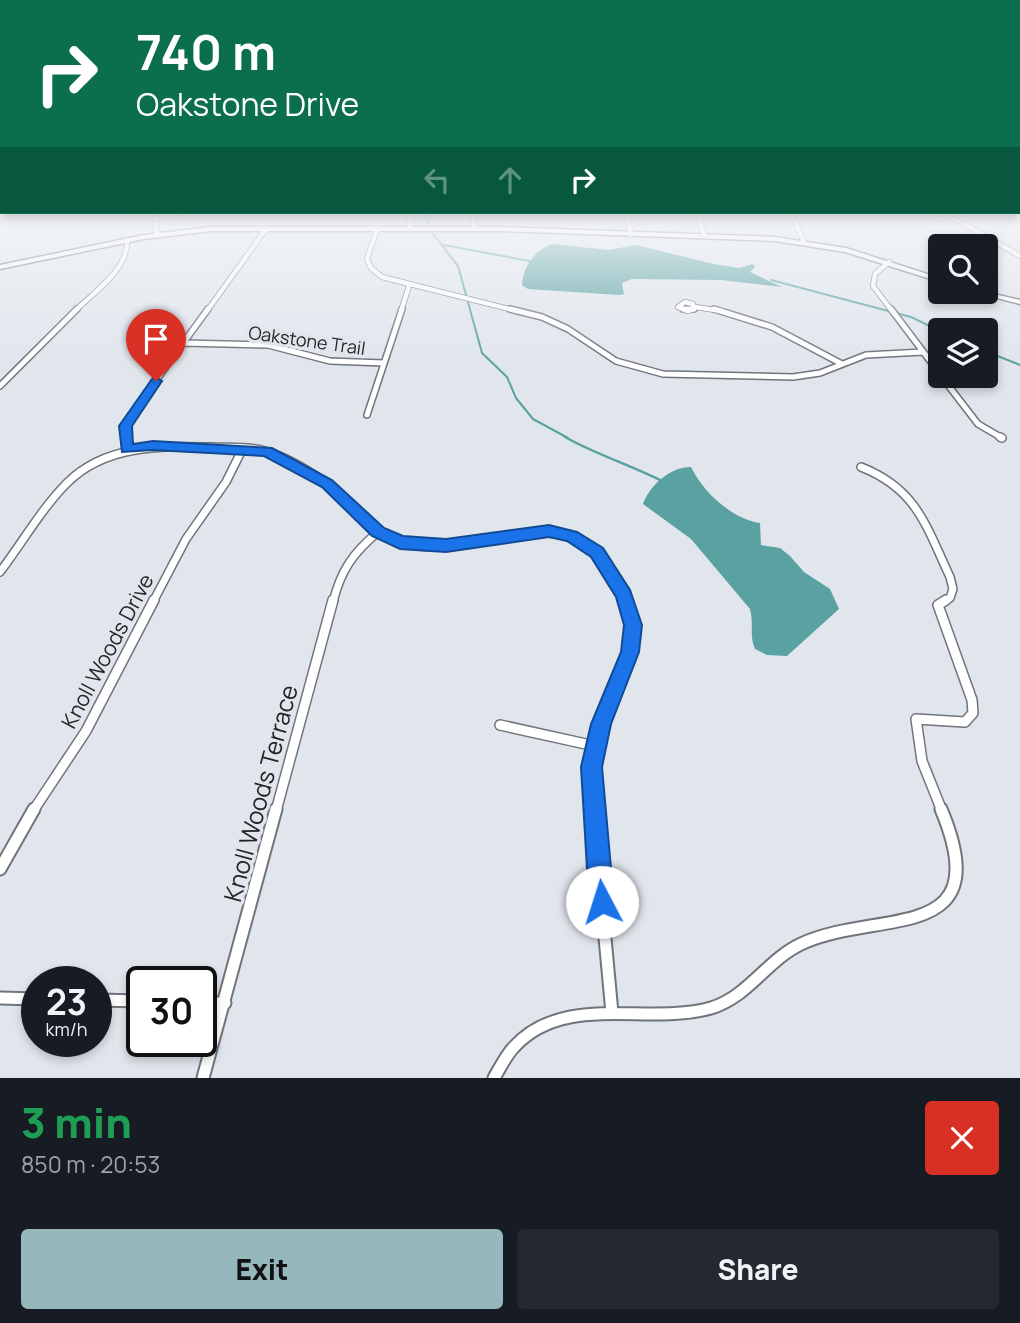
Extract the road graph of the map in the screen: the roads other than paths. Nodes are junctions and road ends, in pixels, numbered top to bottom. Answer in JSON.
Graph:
{"nodes":[{"id":1,"x":31,"y":260,"type":"edge"},
{"id":2,"x":124,"y":260,"type":"edge"},
{"id":3,"x":243,"y":260,"type":"edge"},
{"id":4,"x":369,"y":260,"type":"edge"},
{"id":5,"x":882,"y":260,"type":"edge"},
{"id":6,"x":889,"y":262,"type":"junction"},
{"id":7,"x":0,"y":267,"type":"edge"},
{"id":8,"x":928,"y":275,"type":"edge"},
{"id":9,"x":409,"y":286,"type":"junction"},
{"id":10,"x":998,"y":297,"type":"edge"},
{"id":11,"x":1020,"y":302,"type":"edge"},
{"id":12,"x":695,"y":307,"type":"dead end"},
{"id":13,"x":184,"y":343,"type":"junction"},
{"id":14,"x":923,"y":352,"type":"junction"},
{"id":15,"x":928,"y":358,"type":"edge"},
{"id":16,"x":384,"y":363,"type":"junction"},
{"id":17,"x":842,"y":364,"type":"junction"},
{"id":18,"x":0,"y":386,"type":"edge"},
{"id":19,"x":951,"y":388,"type":"edge"},
{"id":20,"x":367,"y":415,"type":"dead end"},
{"id":21,"x":1002,"y":438,"type":"dead end"},
{"id":22,"x":243,"y":448,"type":"junction"},
{"id":23,"x":127,"y":449,"type":"junction"},
{"id":24,"x":861,"y":467,"type":"dead end"},
{"id":25,"x":378,"y":532,"type":"junction"},
{"id":26,"x":0,"y":572,"type":"edge"},
{"id":27,"x":500,"y":725,"type":"dead end"},
{"id":28,"x":595,"y":746,"type":"junction"},
{"id":29,"x":0,"y":869,"type":"edge"},
{"id":30,"x":0,"y":998,"type":"edge"},
{"id":31,"x":21,"y":999,"type":"edge"},
{"id":32,"x":217,"y":1003,"type":"edge"},
{"id":33,"x":225,"y":1003,"type":"junction"},
{"id":34,"x":612,"y":1013,"type":"junction"},
{"id":35,"x":203,"y":1078,"type":"edge"},
{"id":36,"x":494,"y":1078,"type":"edge"}],
"edges":[{"from":1,"to":7,"type":"street"},
{"from":2,"to":18,"type":"street"},
{"from":3,"to":13,"type":"street"},
{"from":4,"to":9,"type":"street"},
{"from":5,"to":6,"type":"street"},
{"from":6,"to":8,"type":"street"},
{"from":6,"to":14,"type":"street"},
{"from":9,"to":16,"type":"street"},
{"from":9,"to":17,"type":"street"},
{"from":10,"to":11,"type":"street"},
{"from":12,"to":17,"type":"street"},
{"from":13,"to":16,"type":"street","name":"Oakstone Trail"},
{"from":13,"to":23,"type":"street"},
{"from":14,"to":15,"type":"street"},
{"from":14,"to":17,"type":"street"},
{"from":16,"to":20,"type":"street"},
{"from":19,"to":21,"type":"street"},
{"from":22,"to":23,"type":"street"},
{"from":22,"to":25,"type":"street"},
{"from":22,"to":29,"type":"street","name":"Knoll Woods Drive"},
{"from":23,"to":26,"type":"street"},
{"from":24,"to":34,"type":"street"},
{"from":25,"to":28,"type":"street"},
{"from":25,"to":33,"type":"street","name":"Knoll Woods Terrace"},
{"from":27,"to":28,"type":"street"},
{"from":28,"to":34,"type":"street"},
{"from":30,"to":31,"type":"street"},
{"from":32,"to":33,"type":"street"},
{"from":33,"to":35,"type":"street","name":"Knoll Woods Terrace"},
{"from":34,"to":36,"type":"street"}]}
